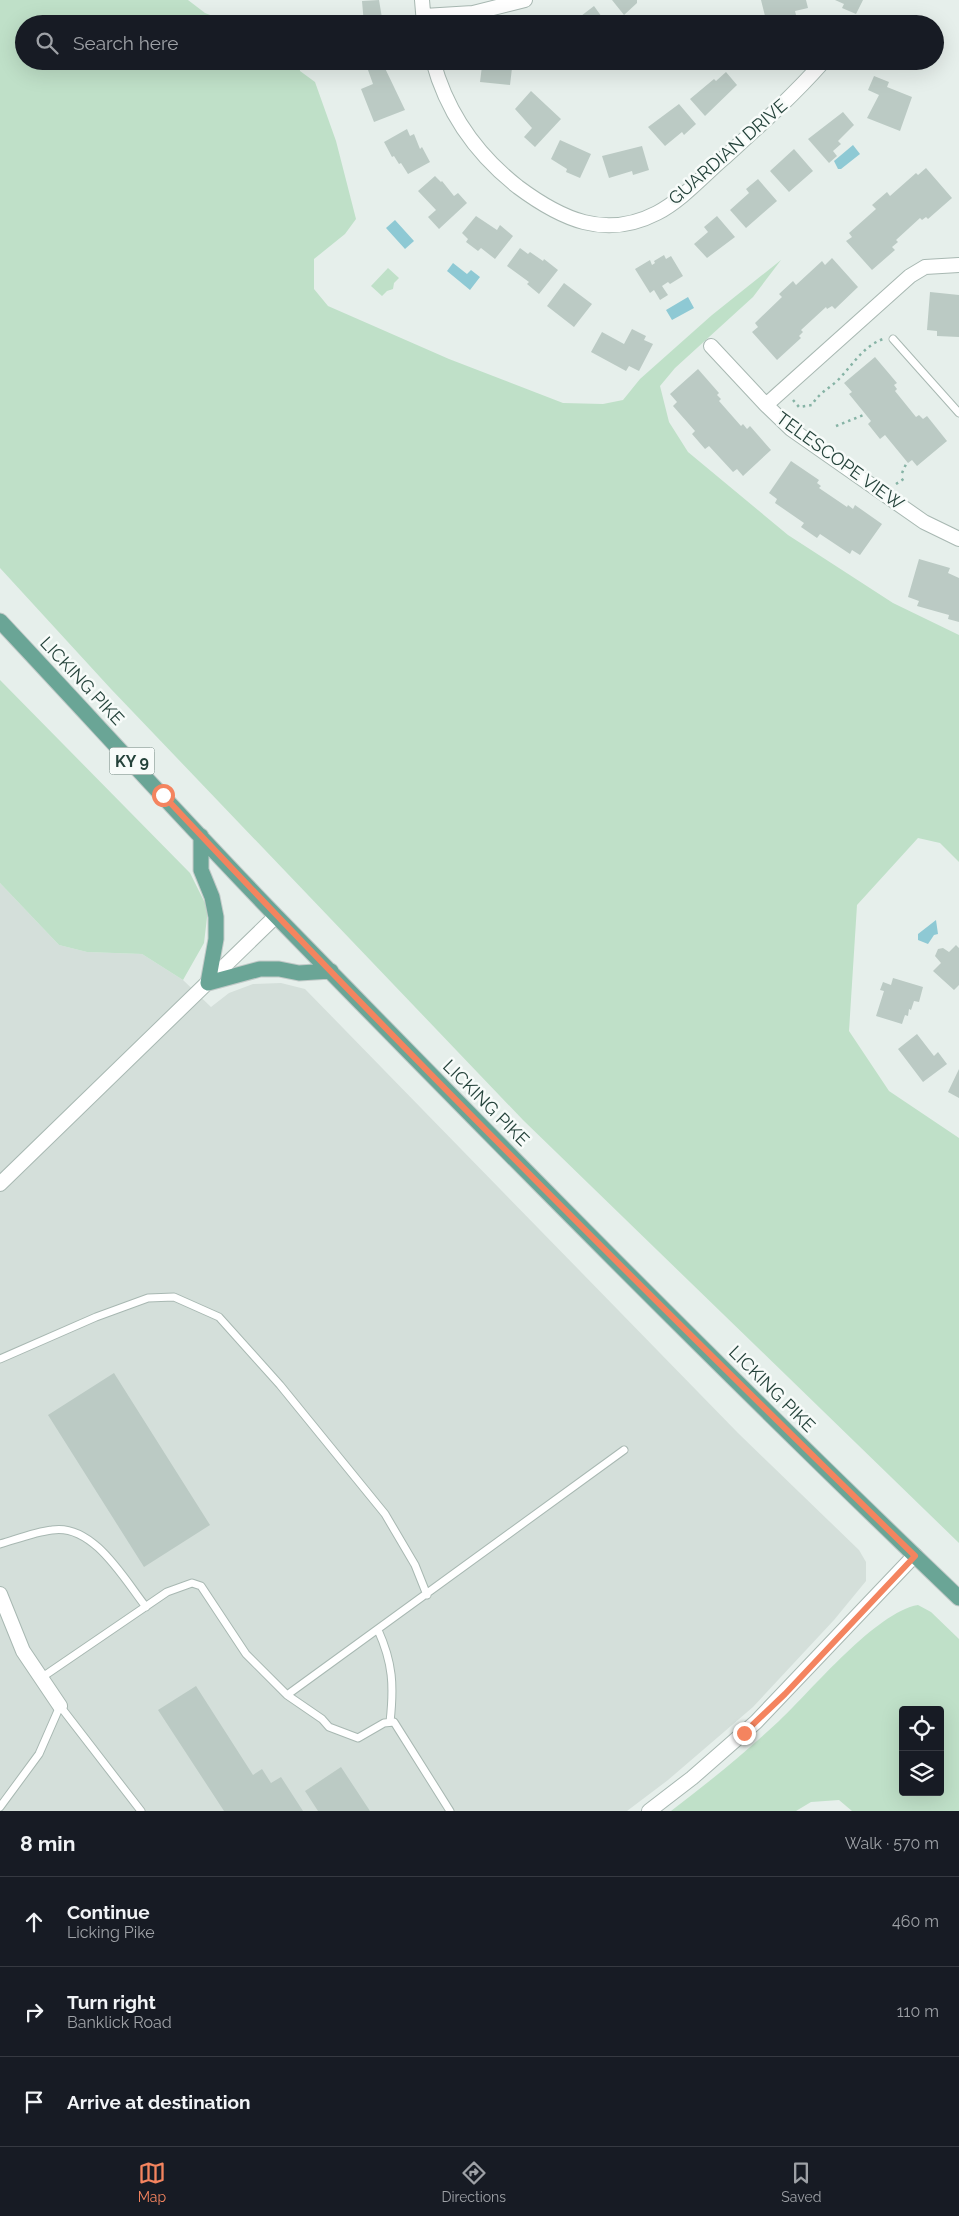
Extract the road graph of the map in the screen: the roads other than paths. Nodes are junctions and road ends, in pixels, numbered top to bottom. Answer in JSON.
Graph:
{"nodes":[{"id":1,"x":422,"y":0,"type":"edge"},
{"id":2,"x":525,"y":0,"type":"edge"},
{"id":3,"x":424,"y":15,"type":"edge"},
{"id":4,"x":459,"y":15,"type":"edge"},
{"id":5,"x":435,"y":70,"type":"edge"},
{"id":6,"x":815,"y":70,"type":"edge"},
{"id":7,"x":959,"y":266,"type":"edge"},
{"id":8,"x":893,"y":339,"type":"road end"},
{"id":9,"x":711,"y":346,"type":"dead end"},
{"id":10,"x":766,"y":405,"type":"junction"},
{"id":11,"x":959,"y":413,"type":"edge"},
{"id":12,"x":959,"y":539,"type":"edge"},
{"id":13,"x":0,"y":621,"type":"edge"},
{"id":14,"x":201,"y":836,"type":"junction"},
{"id":15,"x":276,"y":916,"type":"junction"},
{"id":16,"x":331,"y":971,"type":"junction"},
{"id":17,"x":208,"y":983,"type":"junction"},
{"id":18,"x":0,"y":1184,"type":"edge"},
{"id":19,"x":0,"y":1359,"type":"edge"},
{"id":20,"x":624,"y":1450,"type":"dead end"},
{"id":21,"x":0,"y":1544,"type":"edge"},
{"id":22,"x":915,"y":1556,"type":"junction"},
{"id":23,"x":0,"y":1594,"type":"edge"},
{"id":24,"x":427,"y":1595,"type":"junction"},
{"id":25,"x":959,"y":1598,"type":"edge"},
{"id":26,"x":146,"y":1607,"type":"junction"},
{"id":27,"x":378,"y":1630,"type":"junction"},
{"id":28,"x":41,"y":1678,"type":"junction"},
{"id":29,"x":287,"y":1695,"type":"junction"},
{"id":30,"x":60,"y":1706,"type":"junction"},
{"id":31,"x":390,"y":1722,"type":"junction"},
{"id":32,"x":3,"y":1797,"type":"edge"},
{"id":33,"x":0,"y":1807,"type":"edge"},
{"id":34,"x":140,"y":1811,"type":"edge"},
{"id":35,"x":450,"y":1811,"type":"edge"},
{"id":36,"x":649,"y":1811,"type":"edge"}],
"edges":[{"from":1,"to":3,"type":"street"},
{"from":2,"to":4,"type":"street"},
{"from":5,"to":6,"type":"street","name":"GUARDIAN DRIVE"},
{"from":7,"to":10,"type":"street"},
{"from":8,"to":11,"type":"lane"},
{"from":9,"to":10,"type":"street","name":"TELESCOPE VIEW"},
{"from":10,"to":12,"type":"street","name":"TELESCOPE VIEW"},
{"from":13,"to":14,"type":"main road","name":"LICKING PIKE","number":"KY 9"},
{"from":14,"to":15,"type":"main road","name":"LICKING PIKE","number":"KY 9"},
{"from":14,"to":17,"type":"main road"},
{"from":15,"to":16,"type":"main road","name":"LICKING PIKE","number":"KY 9"},
{"from":15,"to":17,"type":"street"},
{"from":16,"to":17,"type":"main road"},
{"from":16,"to":22,"type":"main road","name":"LICKING PIKE","number":"KY 9"},
{"from":17,"to":18,"type":"street"},
{"from":19,"to":24,"type":"lane"},
{"from":20,"to":24,"type":"lane"},
{"from":21,"to":26,"type":"lane"},
{"from":22,"to":25,"type":"main road","name":"LICKING PIKE","number":"KY 9"},
{"from":22,"to":36,"type":"street"},
{"from":23,"to":28,"type":"street"},
{"from":24,"to":27,"type":"lane"},
{"from":26,"to":28,"type":"lane"},
{"from":26,"to":29,"type":"lane"},
{"from":27,"to":29,"type":"lane"},
{"from":27,"to":31,"type":"lane"},
{"from":28,"to":30,"type":"street"},
{"from":29,"to":31,"type":"lane"},
{"from":30,"to":32,"type":"lane"},
{"from":30,"to":34,"type":"lane"},
{"from":31,"to":35,"type":"lane"},
{"from":32,"to":33,"type":"lane"}]}
